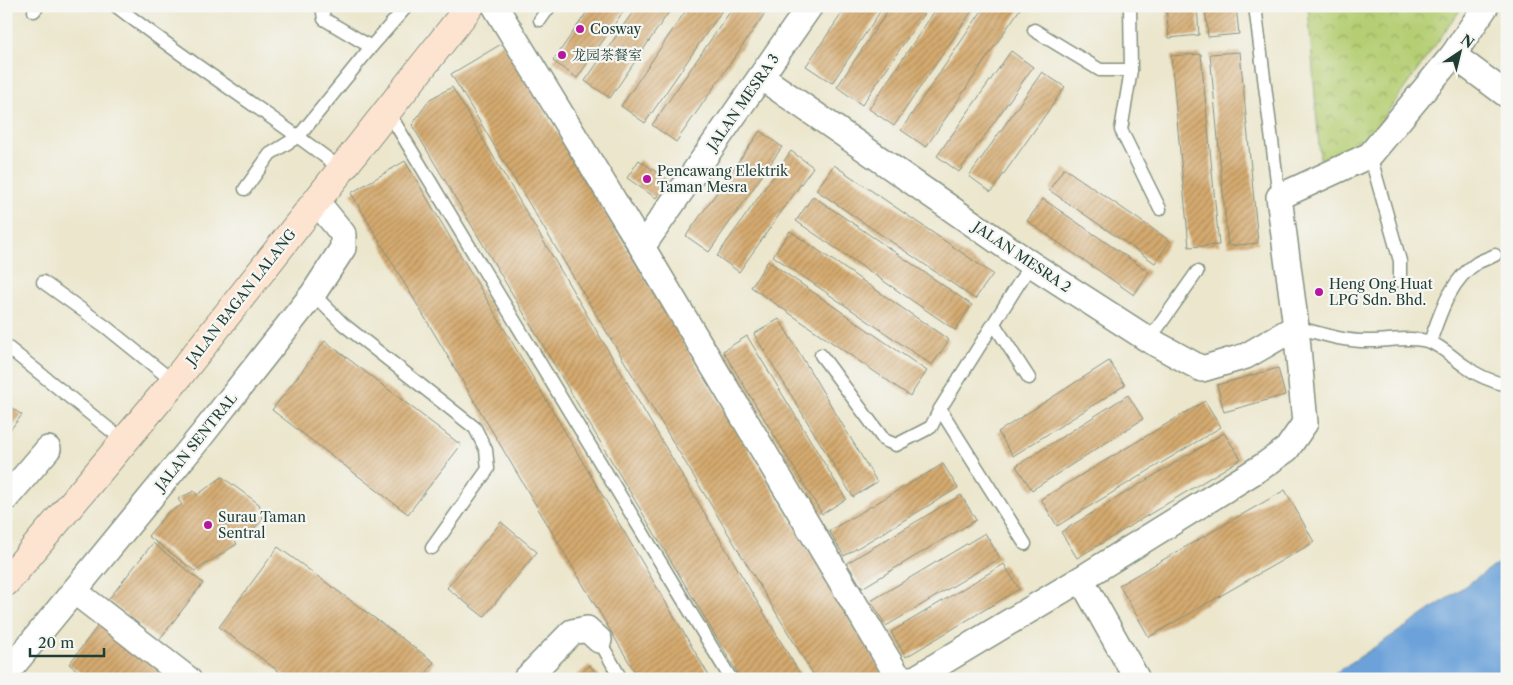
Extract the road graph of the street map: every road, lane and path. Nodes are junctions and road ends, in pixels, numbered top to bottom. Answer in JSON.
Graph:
{"nodes":[{"id":1,"x":116,"y":6,"type":"edge"},
{"id":2,"x":322,"y":6,"type":"edge"},
{"id":3,"x":408,"y":6,"type":"edge"},
{"id":4,"x":470,"y":6,"type":"edge"},
{"id":5,"x":495,"y":6,"type":"edge"},
{"id":6,"x":550,"y":6,"type":"edge"},
{"id":7,"x":810,"y":6,"type":"edge"},
{"id":8,"x":1130,"y":6,"type":"edge"},
{"id":9,"x":1255,"y":6,"type":"edge"},
{"id":10,"x":1486,"y":6,"type":"edge"},
{"id":11,"x":540,"y":20,"type":"dead end"},
{"id":12,"x":1034,"y":30,"type":"dead end"},
{"id":13,"x":371,"y":47,"type":"junction"},
{"id":14,"x":1453,"y":55,"type":"junction"},
{"id":15,"x":1131,"y":70,"type":"junction"},
{"id":16,"x":761,"y":77,"type":"junction"},
{"id":17,"x":1507,"y":95,"type":"edge"},
{"id":18,"x":387,"y":110,"type":"junction"},
{"id":19,"x":299,"y":136,"type":"junction"},
{"id":20,"x":1370,"y":155,"type":"junction"},
{"id":21,"x":341,"y":169,"type":"junction"},
{"id":22,"x":245,"y":189,"type":"dead end"},
{"id":23,"x":1279,"y":197,"type":"junction"},
{"id":24,"x":317,"y":202,"type":"junction"},
{"id":25,"x":1160,"y":209,"type":"dead end"},
{"id":26,"x":642,"y":247,"type":"junction"},
{"id":27,"x":1495,"y":255,"type":"dead end"},
{"id":28,"x":1031,"y":264,"type":"junction"},
{"id":29,"x":1197,"y":272,"type":"dead end"},
{"id":30,"x":1400,"y":281,"type":"dead end"},
{"id":31,"x":43,"y":282,"type":"dead end"},
{"id":32,"x":313,"y":294,"type":"junction"},
{"id":33,"x":994,"y":324,"type":"junction"},
{"id":34,"x":1296,"y":327,"type":"junction"},
{"id":35,"x":1149,"y":340,"type":"junction"},
{"id":36,"x":1430,"y":342,"type":"junction"},
{"id":37,"x":6,"y":346,"type":"edge"},
{"id":38,"x":821,"y":355,"type":"dead end"},
{"id":39,"x":1029,"y":378,"type":"dead end"},
{"id":40,"x":174,"y":382,"type":"junction"},
{"id":41,"x":1507,"y":385,"type":"edge"},
{"id":42,"x":940,"y":409,"type":"junction"},
{"id":43,"x":124,"y":441,"type":"junction"},
{"id":44,"x":48,"y":449,"type":"dead end"},
{"id":45,"x":6,"y":498,"type":"edge"},
{"id":46,"x":1025,"y":544,"type":"dead end"},
{"id":47,"x":432,"y":548,"type":"dead end"},
{"id":48,"x":1081,"y":579,"type":"junction"},
{"id":49,"x":6,"y":582,"type":"edge"},
{"id":50,"x":74,"y":591,"type":"junction"},
{"id":51,"x":599,"y":640,"type":"joint"},
{"id":52,"x":6,"y":674,"type":"edge"},
{"id":53,"x":188,"y":679,"type":"edge"},
{"id":54,"x":526,"y":679,"type":"edge"},
{"id":55,"x":621,"y":679,"type":"edge"},
{"id":56,"x":730,"y":679,"type":"edge"},
{"id":57,"x":905,"y":679,"type":"edge"},
{"id":58,"x":909,"y":679,"type":"edge"},
{"id":59,"x":1137,"y":679,"type":"edge"}],
"edges":[{"from":1,"to":19,"type":"lane"},
{"from":2,"to":13,"type":"lane"},
{"from":3,"to":13,"type":"lane"},
{"from":4,"to":18,"type":"main road","name":"JALAN BAGAN LALANG"},
{"from":5,"to":26,"type":"street"},
{"from":6,"to":11,"type":"lane"},
{"from":7,"to":16,"type":"street","name":"JALAN MESRA 3"},
{"from":8,"to":15,"type":"lane"},
{"from":9,"to":23,"type":"lane"},
{"from":10,"to":14,"type":"street"},
{"from":12,"to":15,"type":"lane"},
{"from":13,"to":19,"type":"lane"},
{"from":14,"to":17,"type":"street"},
{"from":14,"to":20,"type":"street"},
{"from":15,"to":25,"type":"lane"},
{"from":16,"to":26,"type":"street","name":"JALAN MESRA 3"},
{"from":16,"to":28,"type":"street","name":"JALAN MESRA 2"},
{"from":18,"to":21,"type":"main road","name":"JALAN BAGAN LALANG"},
{"from":18,"to":56,"type":"lane"},
{"from":19,"to":21,"type":"lane"},
{"from":19,"to":22,"type":"lane"},
{"from":20,"to":23,"type":"street"},
{"from":20,"to":30,"type":"lane"},
{"from":21,"to":24,"type":"main road","name":"JALAN BAGAN LALANG"},
{"from":23,"to":34,"type":"street"},
{"from":24,"to":32,"type":"street","name":"JALAN SENTRAL"},
{"from":24,"to":40,"type":"main road","name":"JALAN BAGAN LALANG"},
{"from":26,"to":57,"type":"street"},
{"from":27,"to":36,"type":"lane"},
{"from":28,"to":33,"type":"lane"},
{"from":28,"to":35,"type":"street","name":"JALAN MESRA 2"},
{"from":29,"to":35,"type":"lane"},
{"from":31,"to":40,"type":"lane"},
{"from":32,"to":47,"type":"lane"},
{"from":32,"to":50,"type":"street","name":"JALAN SENTRAL"},
{"from":33,"to":39,"type":"lane"},
{"from":33,"to":42,"type":"lane"},
{"from":34,"to":35,"type":"street","name":"JALAN MESRA 2"},
{"from":34,"to":36,"type":"lane"},
{"from":34,"to":48,"type":"street"},
{"from":36,"to":41,"type":"lane"},
{"from":37,"to":43,"type":"lane"},
{"from":38,"to":42,"type":"lane"},
{"from":40,"to":43,"type":"main road","name":"JALAN BAGAN LALANG"},
{"from":42,"to":46,"type":"lane"},
{"from":43,"to":49,"type":"main road","name":"JALAN BAGAN LALANG"},
{"from":44,"to":45,"type":"street"},
{"from":48,"to":58,"type":"street"},
{"from":48,"to":59,"type":"street"},
{"from":50,"to":52,"type":"street","name":"JALAN SENTRAL"},
{"from":50,"to":53,"type":"street"},
{"from":51,"to":54,"type":"street"},
{"from":51,"to":55,"type":"lane"}]}
